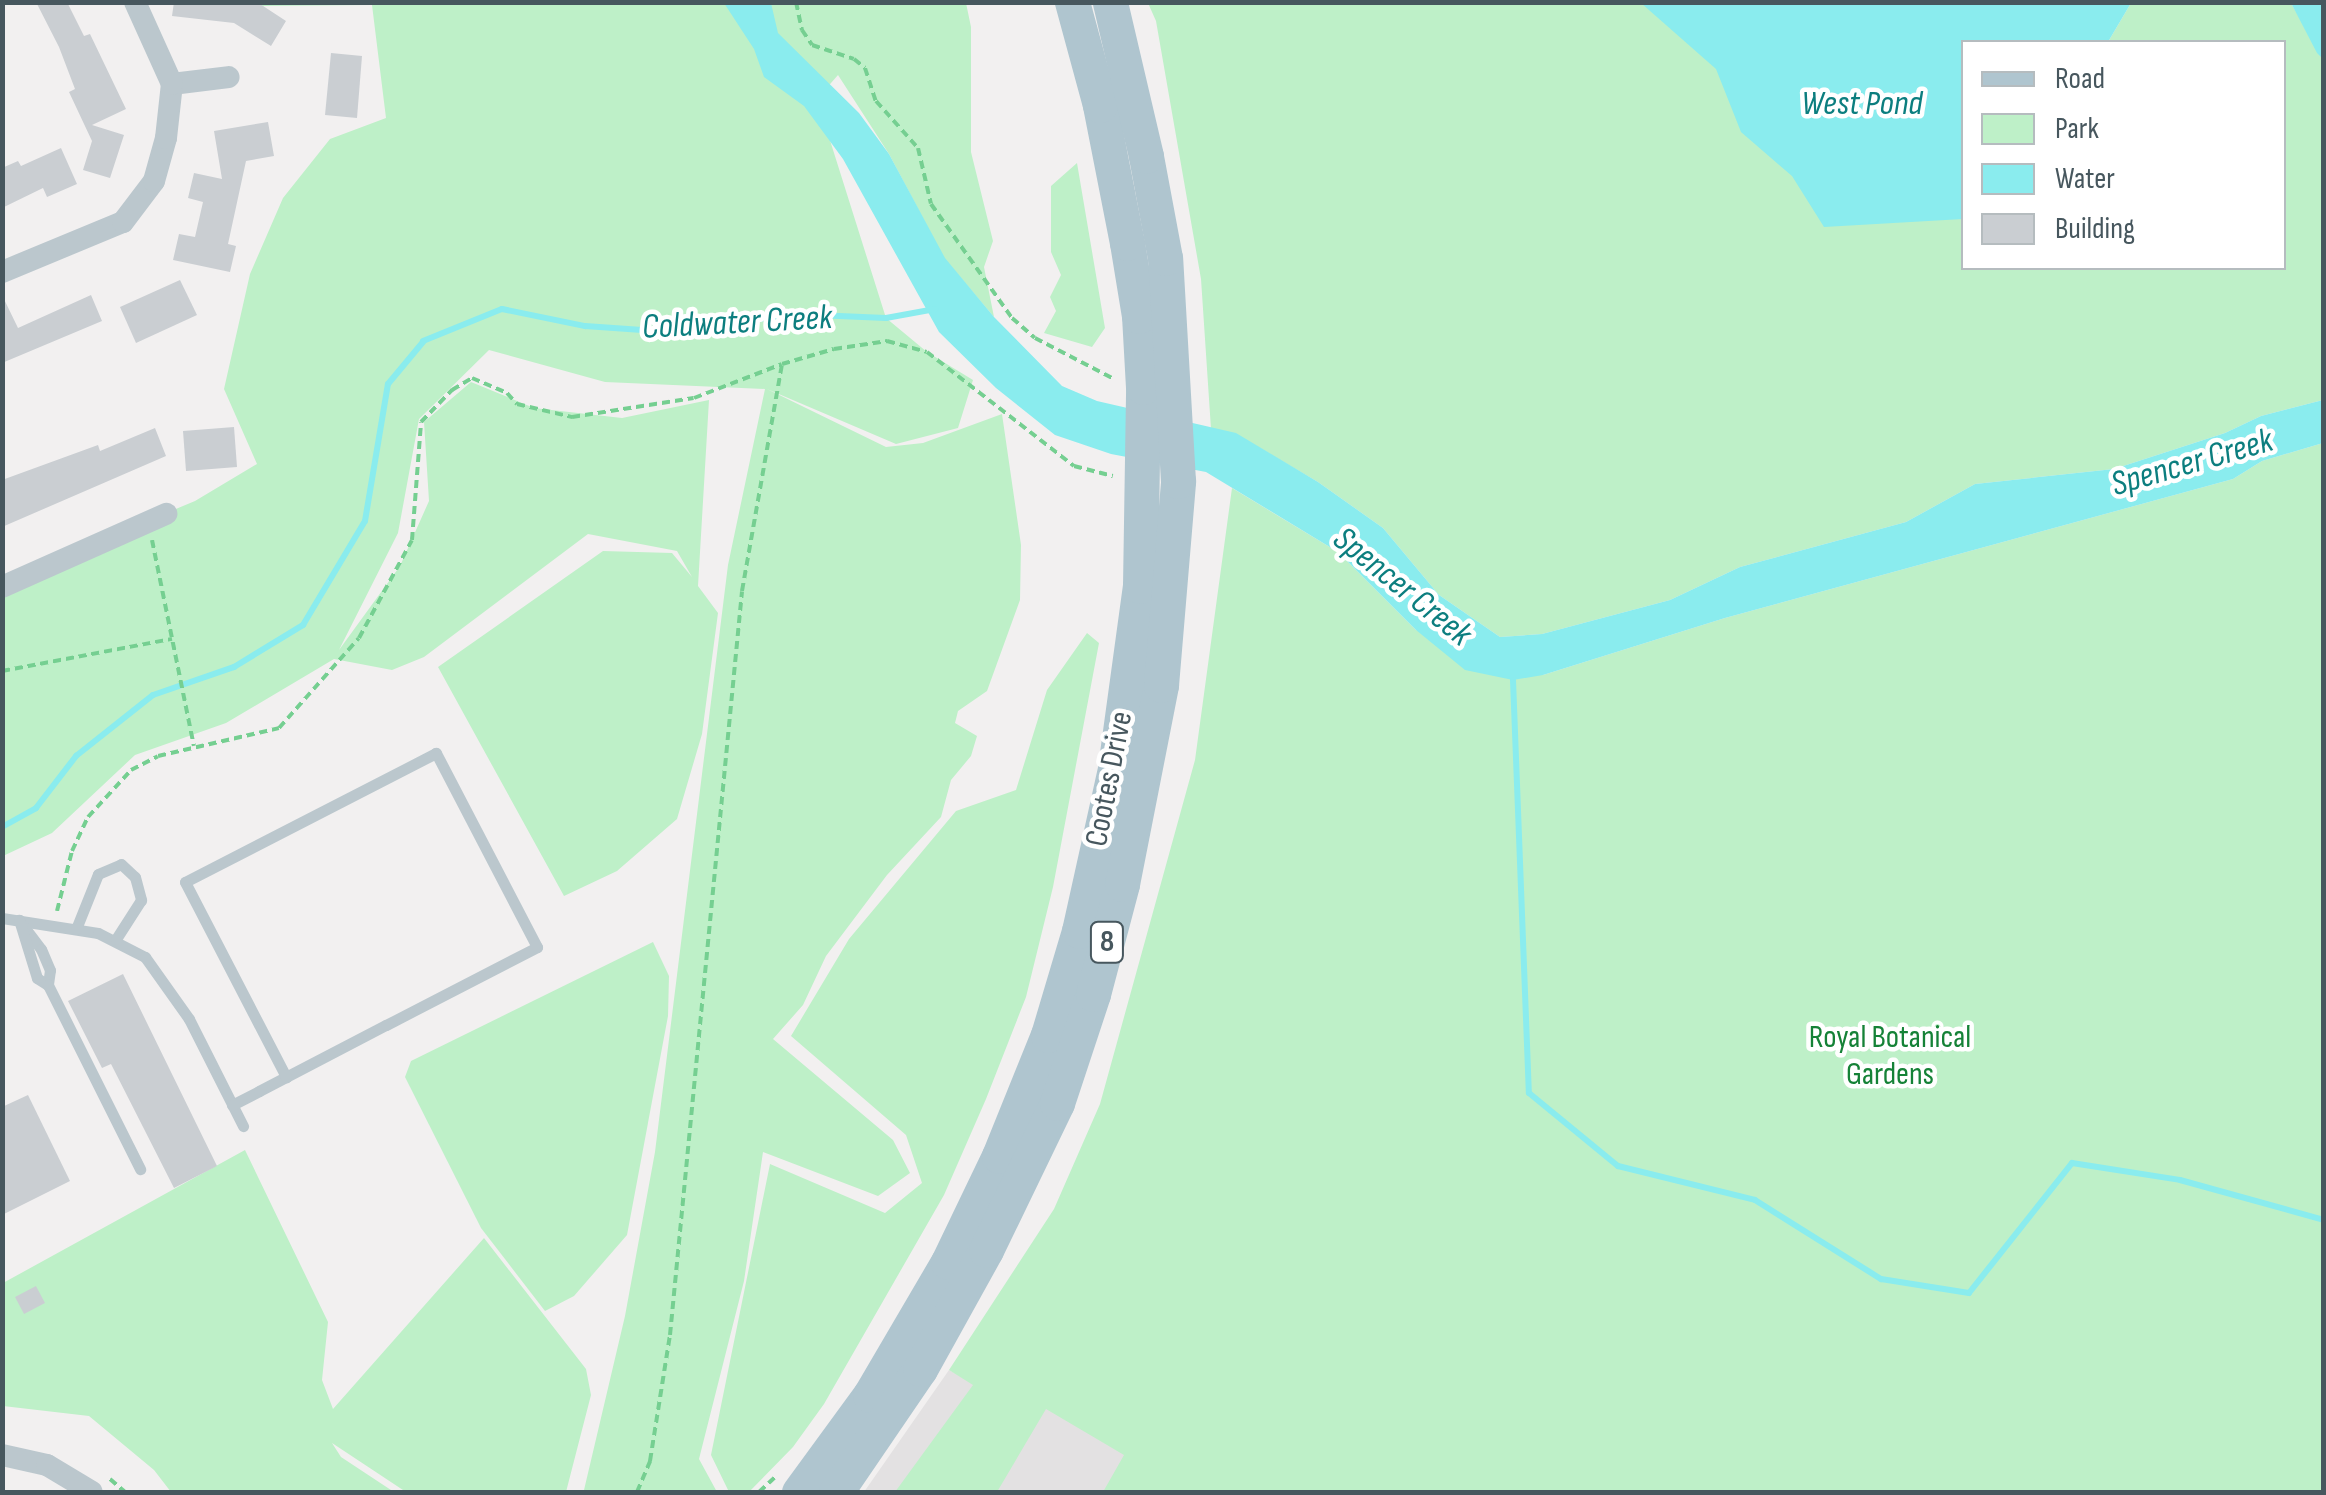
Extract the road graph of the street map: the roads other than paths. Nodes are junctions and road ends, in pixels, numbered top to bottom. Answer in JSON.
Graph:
{"nodes":[{"id":1,"x":135,"y":2,"type":"edge"},
{"id":2,"x":1072,"y":2,"type":"edge"},
{"id":3,"x":1110,"y":2,"type":"edge"},
{"id":4,"x":229,"y":77,"type":"dead end"},
{"id":5,"x":172,"y":84,"type":"junction"},
{"id":6,"x":2,"y":272,"type":"edge"},
{"id":7,"x":1140,"y":384,"type":"junction"},
{"id":8,"x":157,"y":518,"type":"road end"},
{"id":9,"x":2,"y":587,"type":"edge"},
{"id":10,"x":2,"y":918,"type":"edge"},
{"id":11,"x":19,"y":920,"type":"junction"},
{"id":12,"x":76,"y":930,"type":"junction"},
{"id":13,"x":116,"y":939,"type":"junction"},
{"id":14,"x":286,"y":1077,"type":"junction"},
{"id":15,"x":232,"y":1104,"type":"junction"},
{"id":16,"x":243,"y":1126,"type":"dead end"},
{"id":17,"x":140,"y":1169,"type":"dead end"},
{"id":18,"x":920,"y":1370,"type":"junction"},
{"id":19,"x":2,"y":1455,"type":"edge"},
{"id":20,"x":792,"y":1480,"type":"edge"},
{"id":21,"x":92,"y":1492,"type":"edge"},
{"id":22,"x":836,"y":1492,"type":"edge"},
{"id":23,"x":855,"y":1492,"type":"edge"}],
"edges":[{"from":1,"to":5,"type":"street"},
{"from":2,"to":7,"type":"main road","name":"Cootes Drive","number":"8"},
{"from":3,"to":7,"type":"main road","name":"Cootes Drive","number":"8"},
{"from":4,"to":5,"type":"street"},
{"from":5,"to":6,"type":"street"},
{"from":7,"to":18,"type":"main road","name":"Cootes Drive","number":"8"},
{"from":7,"to":20,"type":"main road","name":"Cootes Drive","number":"8"},
{"from":8,"to":9,"type":"street"},
{"from":10,"to":11,"type":"lane"},
{"from":11,"to":12,"type":"lane"},
{"from":11,"to":17,"type":"lane"},
{"from":12,"to":13,"type":"lane"},
{"from":12,"to":13,"type":"lane"},
{"from":13,"to":15,"type":"lane"},
{"from":14,"to":14,"type":"lane"},
{"from":14,"to":15,"type":"lane"},
{"from":15,"to":16,"type":"lane"},
{"from":18,"to":22,"type":"main road","name":"Cootes Drive","number":"8"},
{"from":18,"to":23,"type":"main road"},
{"from":19,"to":21,"type":"street"}]}
